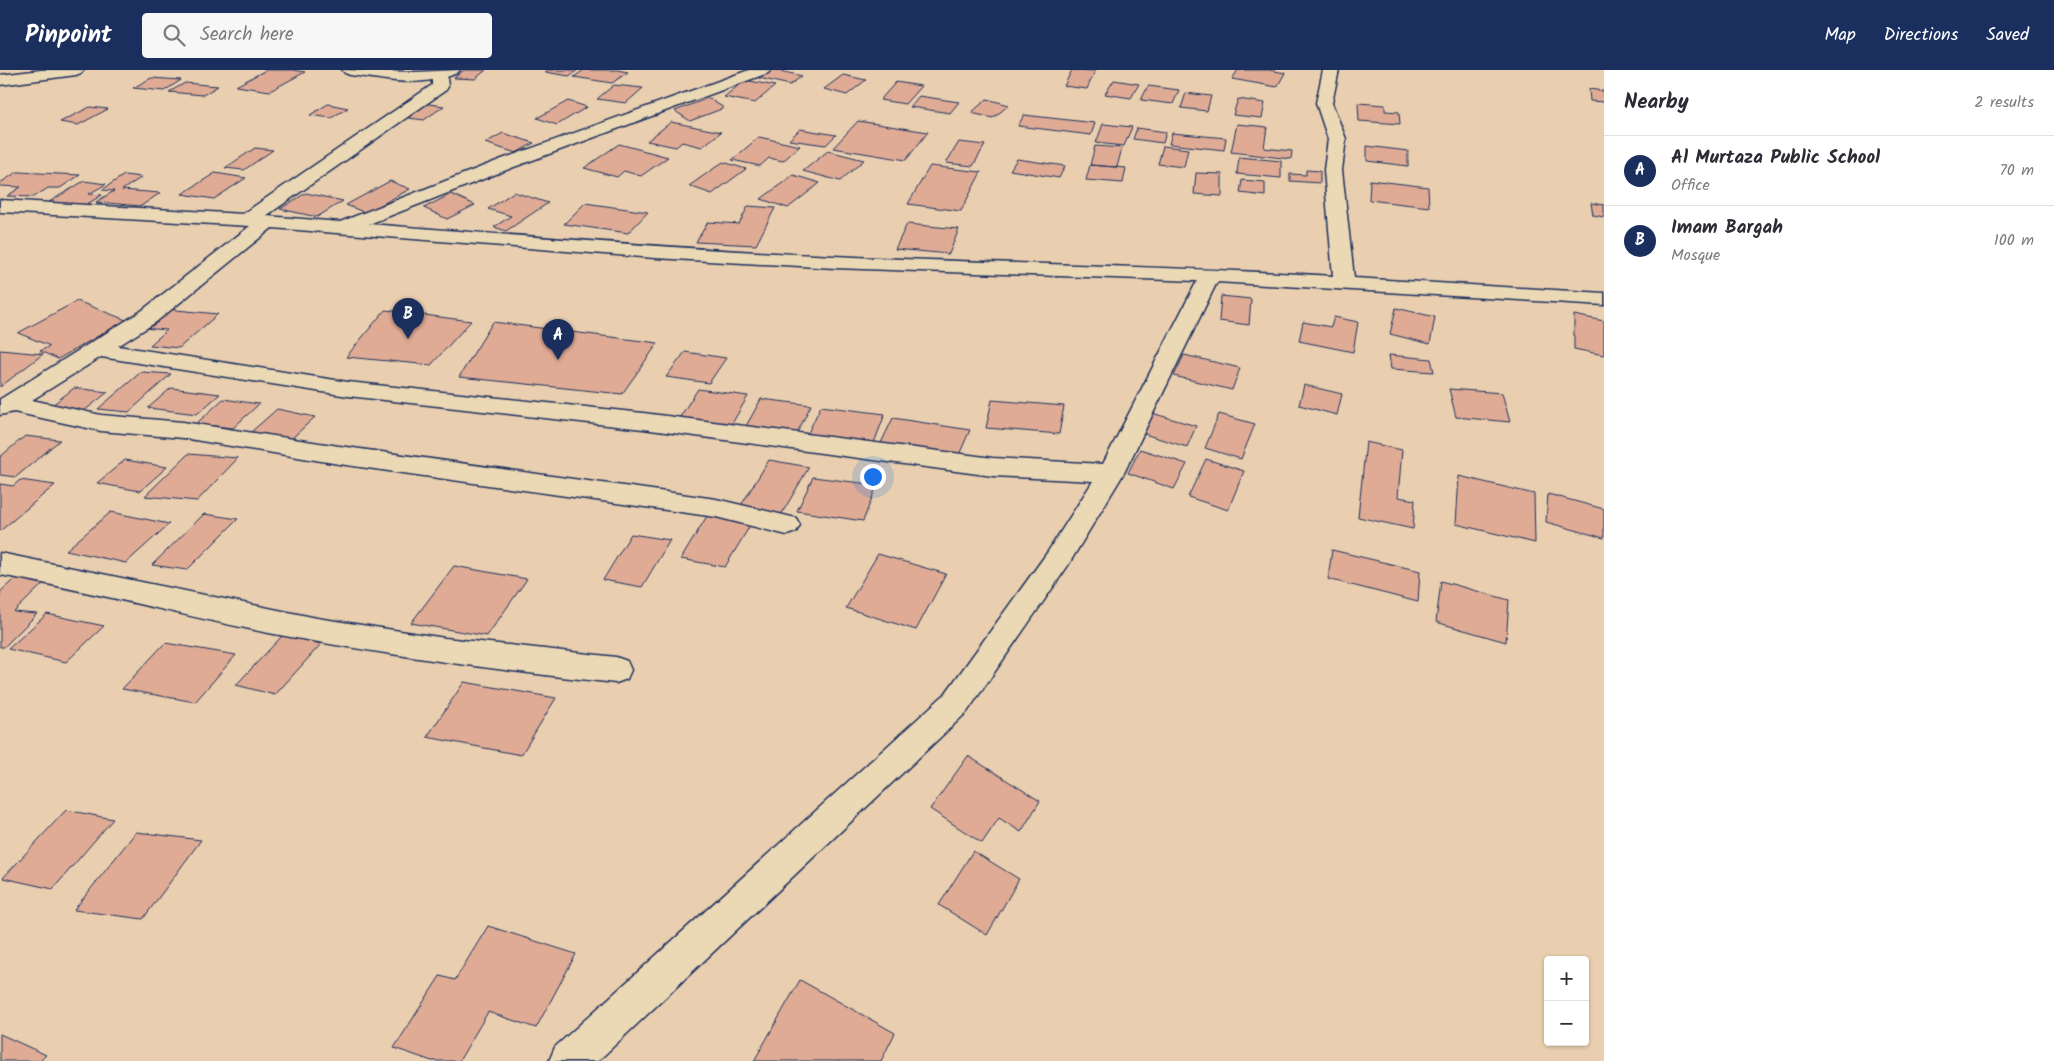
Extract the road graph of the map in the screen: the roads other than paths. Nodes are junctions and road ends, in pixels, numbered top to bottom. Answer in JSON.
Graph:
{"nodes":[{"id":1,"x":76,"y":70,"type":"edge"},
{"id":2,"x":350,"y":70,"type":"edge"},
{"id":3,"x":762,"y":70,"type":"edge"},
{"id":4,"x":1331,"y":70,"type":"edge"},
{"id":5,"x":446,"y":73,"type":"edge"},
{"id":6,"x":0,"y":80,"type":"edge"},
{"id":7,"x":0,"y":206,"type":"edge"},
{"id":8,"x":257,"y":221,"type":"junction"},
{"id":9,"x":340,"y":228,"type":"junction"},
{"id":10,"x":1210,"y":275,"type":"junction"},
{"id":11,"x":1344,"y":282,"type":"junction"},
{"id":12,"x":1604,"y":299,"type":"edge"},
{"id":13,"x":96,"y":350,"type":"junction"},
{"id":14,"x":5,"y":406,"type":"edge"},
{"id":15,"x":1111,"y":473,"type":"junction"},
{"id":16,"x":787,"y":525,"type":"dead end"},
{"id":17,"x":0,"y":564,"type":"edge"},
{"id":18,"x":616,"y":670,"type":"dead end"},
{"id":19,"x":569,"y":1061,"type":"edge"}],
"edges":[{"from":1,"to":6,"type":"street"},
{"from":2,"to":5,"type":"street"},
{"from":3,"to":9,"type":"street"},
{"from":4,"to":11,"type":"street"},
{"from":5,"to":8,"type":"street"},
{"from":7,"to":8,"type":"street"},
{"from":8,"to":9,"type":"street"},
{"from":8,"to":13,"type":"street"},
{"from":9,"to":10,"type":"street"},
{"from":10,"to":11,"type":"street"},
{"from":10,"to":15,"type":"street"},
{"from":11,"to":12,"type":"street"},
{"from":13,"to":14,"type":"street"},
{"from":13,"to":15,"type":"street"},
{"from":14,"to":16,"type":"street"},
{"from":15,"to":19,"type":"street"},
{"from":17,"to":18,"type":"street"}]}
